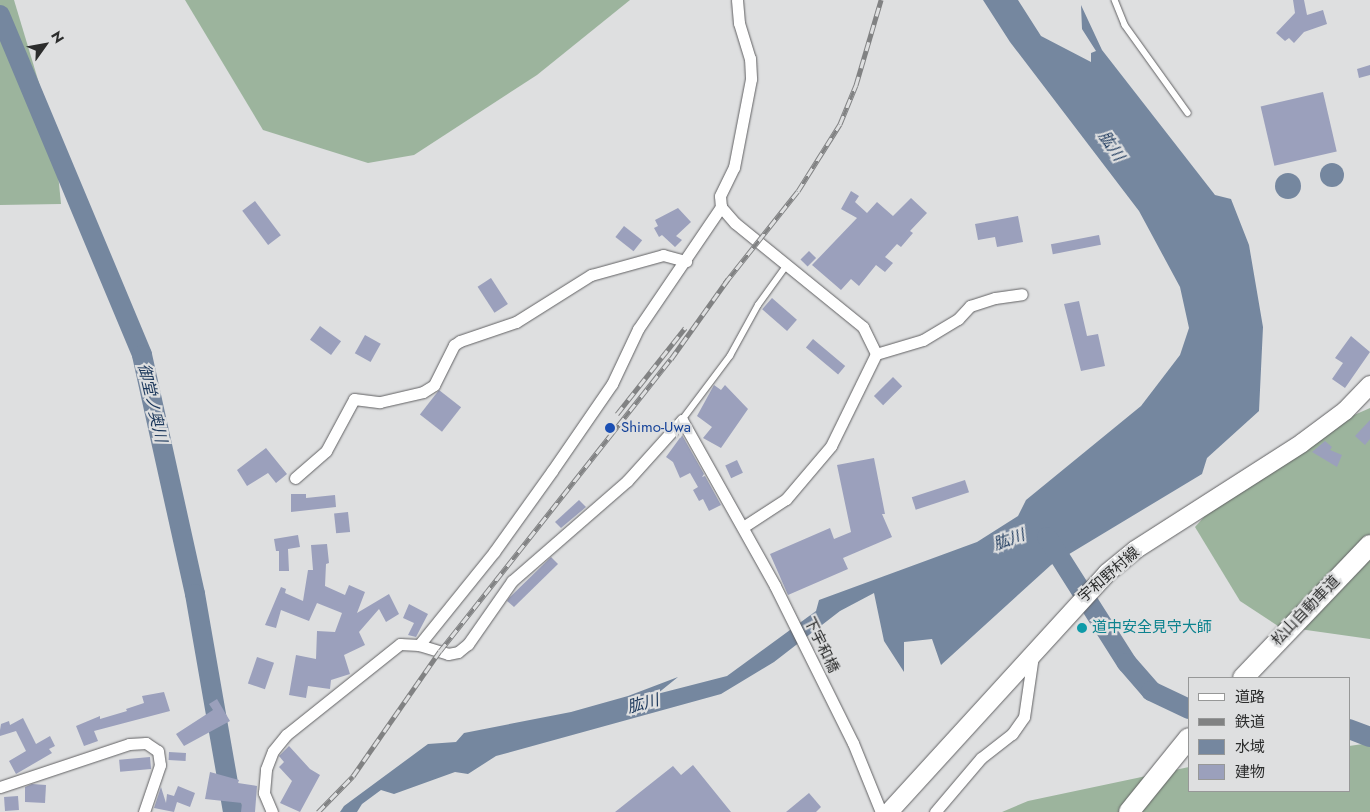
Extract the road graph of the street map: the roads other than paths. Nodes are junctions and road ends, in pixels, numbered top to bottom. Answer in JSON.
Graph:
{"nodes":[{"id":1,"x":737,"y":0,"type":"edge"},
{"id":2,"x":1115,"y":0,"type":"edge"},
{"id":3,"x":1188,"y":113,"type":"dead end"},
{"id":4,"x":721,"y":208,"type":"junction"},
{"id":5,"x":686,"y":261,"type":"junction"},
{"id":6,"x":789,"y":264,"type":"junction"},
{"id":7,"x":1022,"y":294,"type":"dead end"},
{"id":8,"x":876,"y":354,"type":"junction"},
{"id":9,"x":1370,"y":386,"type":"edge"},
{"id":10,"x":682,"y":420,"type":"junction"},
{"id":11,"x":295,"y":478,"type":"dead end"},
{"id":12,"x":743,"y":527,"type":"junction"},
{"id":13,"x":1370,"y":545,"type":"edge"},
{"id":14,"x":419,"y":645,"type":"junction"},
{"id":15,"x":1033,"y":651,"type":"junction"},
{"id":16,"x":1243,"y":677,"type":"edge"},
{"id":17,"x":1188,"y":739,"type":"edge"},
{"id":18,"x":0,"y":787,"type":"edge"},
{"id":19,"x":144,"y":812,"type":"edge"},
{"id":20,"x":272,"y":812,"type":"edge"},
{"id":21,"x":881,"y":812,"type":"edge"},
{"id":22,"x":889,"y":812,"type":"edge"},
{"id":23,"x":935,"y":812,"type":"edge"},
{"id":24,"x":1129,"y":812,"type":"edge"}],
"edges":[{"from":1,"to":4,"type":"street"},
{"from":2,"to":3,"type":"lane"},
{"from":4,"to":5,"type":"street"},
{"from":4,"to":6,"type":"street"},
{"from":5,"to":11,"type":"street"},
{"from":5,"to":14,"type":"street"},
{"from":6,"to":8,"type":"street"},
{"from":6,"to":10,"type":"lane"},
{"from":7,"to":8,"type":"street"},
{"from":8,"to":12,"type":"street"},
{"from":9,"to":15,"type":"main road","name":"宇和野村線"},
{"from":10,"to":12,"type":"street","name":"下宇和橋"},
{"from":10,"to":14,"type":"street"},
{"from":12,"to":21,"type":"street","name":"下宇和橋"},
{"from":13,"to":16,"type":"highway","name":"松山自動車道"},
{"from":14,"to":20,"type":"street"},
{"from":15,"to":22,"type":"main road","name":"宇和野村線"},
{"from":15,"to":23,"type":"street"},
{"from":17,"to":24,"type":"highway"},
{"from":18,"to":19,"type":"street"}]}
